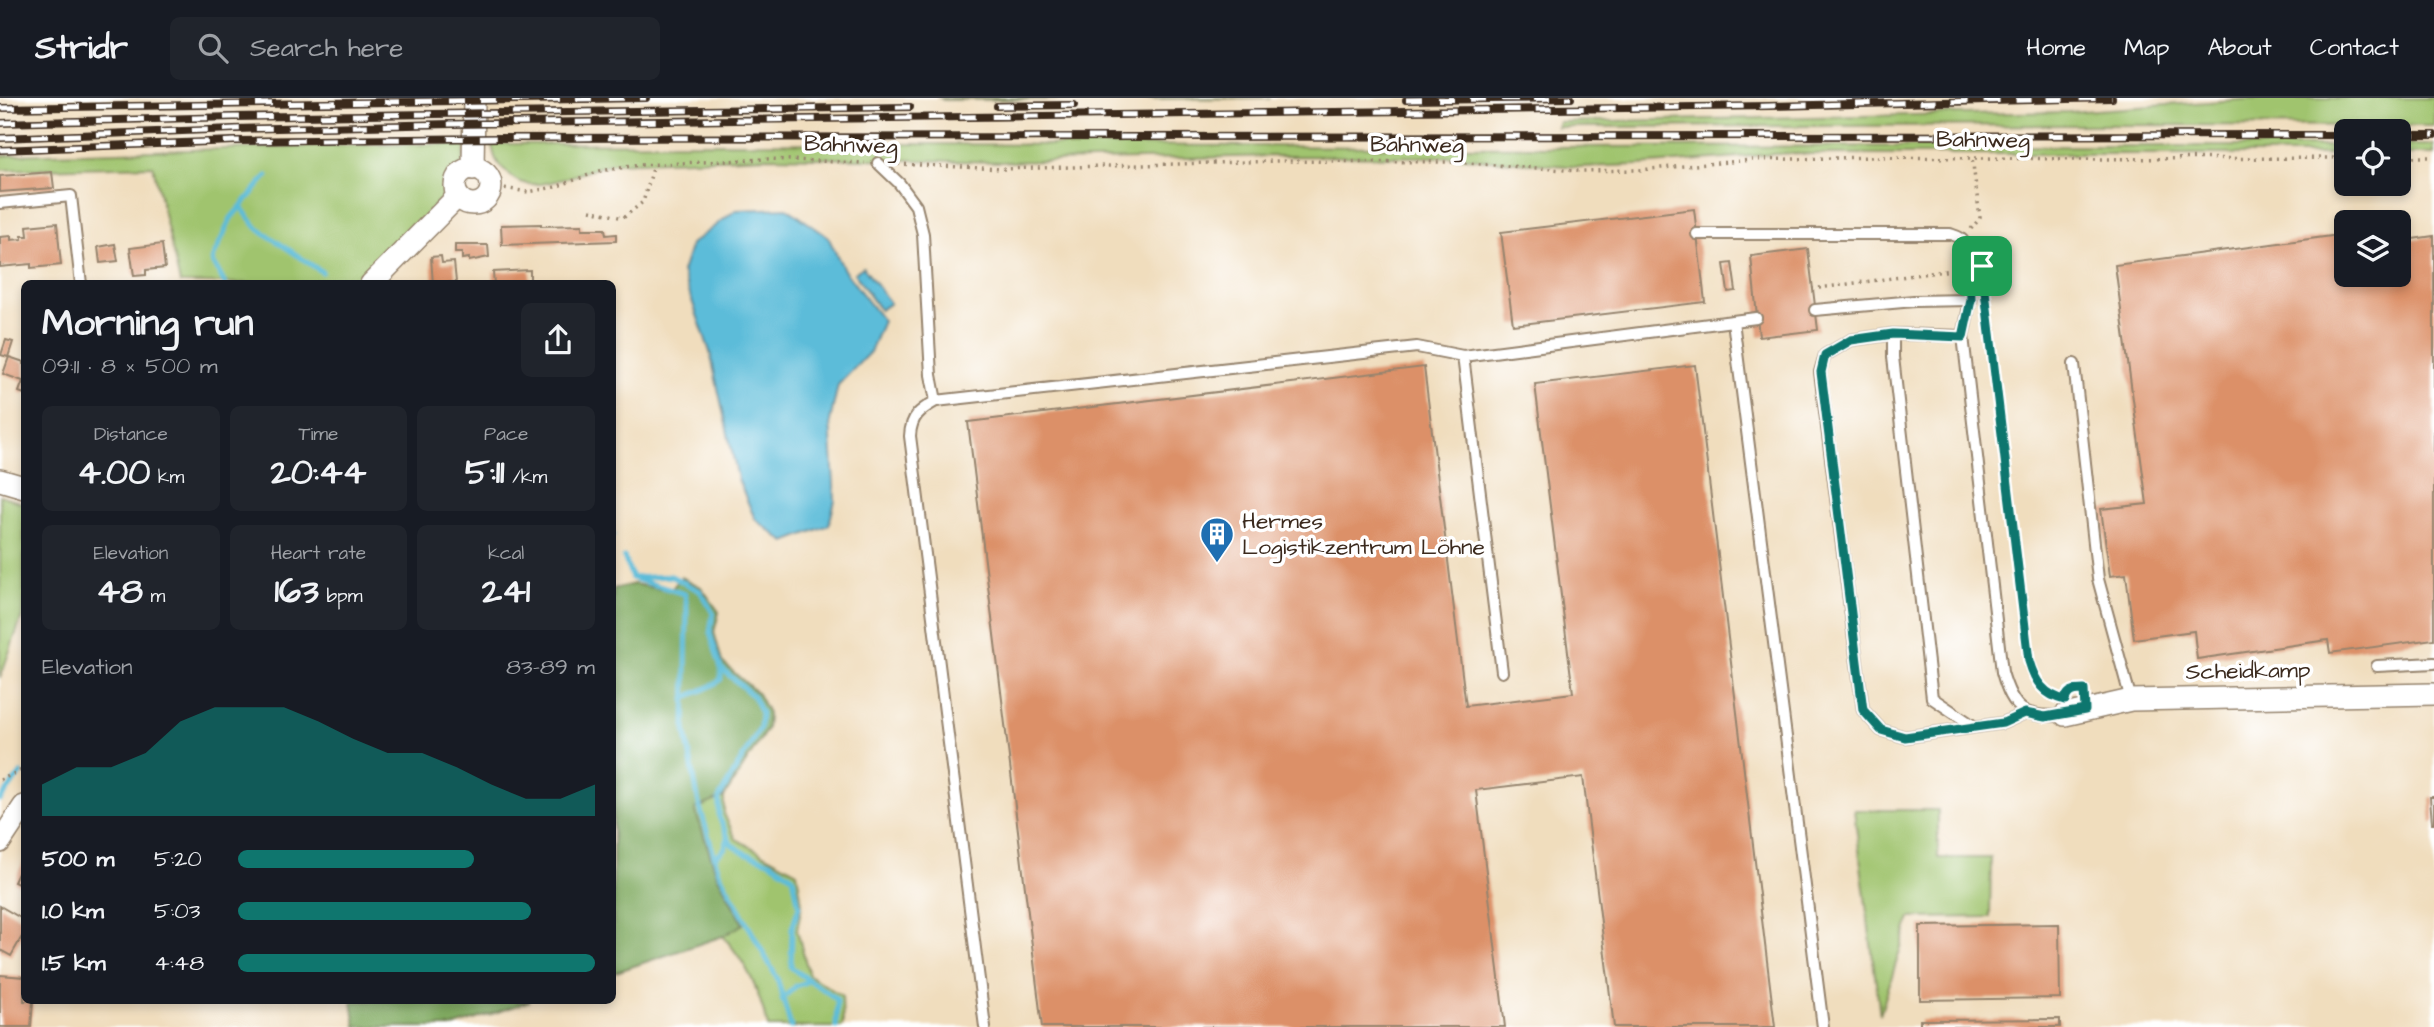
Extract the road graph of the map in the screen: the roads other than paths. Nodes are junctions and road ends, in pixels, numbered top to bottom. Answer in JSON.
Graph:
{"nodes":[{"id":1,"x":474,"y":98,"type":"edge"},
{"id":2,"x":878,"y":163,"type":"road end"},
{"id":3,"x":473,"y":169,"type":"junction"},
{"id":4,"x":458,"y":196,"type":"junction"},
{"id":5,"x":0,"y":203,"type":"edge"},
{"id":6,"x":1697,"y":234,"type":"dead end"},
{"id":7,"x":81,"y":280,"type":"edge"},
{"id":8,"x":375,"y":280,"type":"edge"},
{"id":9,"x":1971,"y":300,"type":"junction"},
{"id":10,"x":1815,"y":310,"type":"dead end"},
{"id":11,"x":1756,"y":318,"type":"dead end"},
{"id":12,"x":1733,"y":321,"type":"junction"},
{"id":13,"x":1893,"y":334,"type":"junction"},
{"id":14,"x":1963,"y":337,"type":"junction"},
{"id":15,"x":1462,"y":356,"type":"junction"},
{"id":16,"x":2074,"y":364,"type":"dead end"},
{"id":17,"x":936,"y":401,"type":"junction"},
{"id":18,"x":0,"y":480,"type":"edge"},
{"id":19,"x":21,"y":486,"type":"edge"},
{"id":20,"x":2434,"y":663,"type":"edge"},
{"id":21,"x":2377,"y":666,"type":"dead end"},
{"id":22,"x":1502,"y":672,"type":"dead end"},
{"id":23,"x":2434,"y":694,"type":"edge"},
{"id":24,"x":2131,"y":700,"type":"junction"},
{"id":25,"x":2065,"y":707,"type":"joint"},
{"id":26,"x":2025,"y":713,"type":"junction"},
{"id":27,"x":1975,"y":727,"type":"junction"},
{"id":28,"x":21,"y":810,"type":"edge"},
{"id":29,"x":0,"y":842,"type":"edge"},
{"id":30,"x":985,"y":1027,"type":"edge"},
{"id":31,"x":1823,"y":1027,"type":"edge"}],
"edges":[{"from":1,"to":3,"type":"street"},
{"from":2,"to":17,"type":"lane"},
{"from":3,"to":4,"type":"street"},
{"from":3,"to":4,"type":"street"},
{"from":4,"to":8,"type":"street"},
{"from":5,"to":7,"type":"lane"},
{"from":6,"to":9,"type":"lane"},
{"from":9,"to":10,"type":"lane"},
{"from":9,"to":14,"type":"lane"},
{"from":11,"to":12,"type":"lane"},
{"from":12,"to":15,"type":"lane"},
{"from":12,"to":31,"type":"lane"},
{"from":13,"to":14,"type":"lane"},
{"from":13,"to":27,"type":"lane"},
{"from":13,"to":27,"type":"lane"},
{"from":14,"to":26,"type":"lane"},
{"from":15,"to":17,"type":"lane"},
{"from":15,"to":22,"type":"lane"},
{"from":16,"to":24,"type":"lane"},
{"from":17,"to":30,"type":"lane"},
{"from":18,"to":19,"type":"street"},
{"from":20,"to":21,"type":"lane"},
{"from":23,"to":24,"type":"street","name":"Scheidkamp"},
{"from":24,"to":25,"type":"street","name":"Scheidkamp"},
{"from":25,"to":26,"type":"lane"},
{"from":26,"to":27,"type":"lane"},
{"from":28,"to":29,"type":"street"}]}
